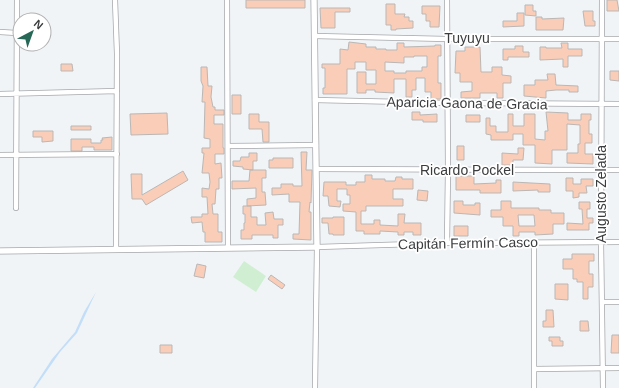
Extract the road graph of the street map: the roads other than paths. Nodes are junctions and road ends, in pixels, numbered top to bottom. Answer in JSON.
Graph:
{"nodes":[{"id":1,"x":17,"y":0,"type":"edge"},
{"id":2,"x":115,"y":0,"type":"edge"},
{"id":3,"x":227,"y":0,"type":"edge"},
{"id":4,"x":314,"y":0,"type":"edge"},
{"id":5,"x":447,"y":0,"type":"edge"},
{"id":6,"x":602,"y":0,"type":"edge"},
{"id":7,"x":17,"y":12,"type":"edge"},
{"id":8,"x":0,"y":32,"type":"edge"},
{"id":9,"x":12,"y":33,"type":"edge"},
{"id":10,"x":315,"y":36,"type":"junction"},
{"id":11,"x":447,"y":39,"type":"junction"},
{"id":12,"x":601,"y":39,"type":"junction"},
{"id":13,"x":619,"y":39,"type":"edge"},
{"id":14,"x":16,"y":52,"type":"edge"},
{"id":15,"x":117,"y":91,"type":"junction"},
{"id":16,"x":0,"y":94,"type":"edge"},
{"id":17,"x":16,"y":94,"type":"junction"},
{"id":18,"x":315,"y":100,"type":"junction"},
{"id":19,"x":448,"y":103,"type":"junction"},
{"id":20,"x":601,"y":104,"type":"junction"},
{"id":21,"x":619,"y":104,"type":"edge"},
{"id":22,"x":316,"y":145,"type":"junction"},
{"id":23,"x":228,"y":146,"type":"junction"},
{"id":24,"x":117,"y":154,"type":"junction"},
{"id":25,"x":0,"y":155,"type":"edge"},
{"id":26,"x":16,"y":155,"type":"junction"},
{"id":27,"x":316,"y":169,"type":"junction"},
{"id":28,"x":448,"y":170,"type":"junction"},
{"id":29,"x":601,"y":170,"type":"junction"},
{"id":30,"x":619,"y":170,"type":"edge"},
{"id":31,"x":16,"y":208,"type":"dead end"},
{"id":32,"x":534,"y":242,"type":"junction"},
{"id":33,"x":601,"y":242,"type":"junction"},
{"id":34,"x":619,"y":242,"type":"edge"},
{"id":35,"x":447,"y":243,"type":"junction"},
{"id":36,"x":317,"y":247,"type":"junction"},
{"id":37,"x":228,"y":248,"type":"junction"},
{"id":38,"x":116,"y":250,"type":"junction"},
{"id":39,"x":0,"y":251,"type":"edge"},
{"id":40,"x":602,"y":302,"type":"junction"},
{"id":41,"x":619,"y":302,"type":"edge"},
{"id":42,"x":619,"y":368,"type":"edge"},
{"id":43,"x":534,"y":369,"type":"junction"},
{"id":44,"x":603,"y":369,"type":"junction"},
{"id":45,"x":315,"y":388,"type":"edge"},
{"id":46,"x":534,"y":388,"type":"edge"},
{"id":47,"x":603,"y":388,"type":"edge"}],
"edges":[{"from":1,"to":7,"type":"street"},
{"from":2,"to":15,"type":"street"},
{"from":3,"to":23,"type":"street"},
{"from":4,"to":10,"type":"street"},
{"from":5,"to":11,"type":"street"},
{"from":6,"to":12,"type":"street","name":"Augusto Zelada"},
{"from":8,"to":9,"type":"street"},
{"from":10,"to":11,"type":"street","name":"Tuyuyu"},
{"from":10,"to":18,"type":"street"},
{"from":11,"to":12,"type":"street","name":"Tuyuyu"},
{"from":11,"to":19,"type":"street"},
{"from":12,"to":13,"type":"street","name":"Tuyuyu"},
{"from":12,"to":20,"type":"street","name":"Augusto Zelada"},
{"from":14,"to":17,"type":"street"},
{"from":15,"to":17,"type":"street"},
{"from":15,"to":24,"type":"street"},
{"from":16,"to":17,"type":"street"},
{"from":17,"to":26,"type":"street"},
{"from":18,"to":19,"type":"street","name":"Aparicia Gaona de Gracia"},
{"from":18,"to":22,"type":"street"},
{"from":19,"to":20,"type":"street","name":"Aparicia Gaona de Gracia"},
{"from":19,"to":28,"type":"street"},
{"from":20,"to":21,"type":"street","name":"Aparicia Gaona de Gracia"},
{"from":20,"to":29,"type":"street","name":"Augusto Zelada"},
{"from":22,"to":23,"type":"street"},
{"from":22,"to":27,"type":"street"},
{"from":23,"to":37,"type":"street"},
{"from":24,"to":26,"type":"street"},
{"from":24,"to":38,"type":"street"},
{"from":25,"to":26,"type":"street"},
{"from":26,"to":31,"type":"street"},
{"from":27,"to":28,"type":"street","name":"Ricardo Pockel"},
{"from":27,"to":36,"type":"street"},
{"from":28,"to":29,"type":"street","name":"Ricardo Pockel"},
{"from":28,"to":35,"type":"street"},
{"from":29,"to":30,"type":"street","name":"Ricardo Pockel"},
{"from":29,"to":33,"type":"street","name":"Augusto Zelada"},
{"from":32,"to":33,"type":"street","name":"Capitán Fermín Casco"},
{"from":32,"to":35,"type":"street","name":"Capitán Fermín Casco"},
{"from":32,"to":43,"type":"street"},
{"from":33,"to":34,"type":"street","name":"Capitán Fermín Casco"},
{"from":33,"to":40,"type":"street","name":"Augusto Zelada"},
{"from":35,"to":36,"type":"street","name":"Capitán Fermín Casco"},
{"from":36,"to":37,"type":"street"},
{"from":36,"to":45,"type":"street"},
{"from":37,"to":38,"type":"street"},
{"from":38,"to":39,"type":"street"},
{"from":40,"to":41,"type":"street"},
{"from":40,"to":44,"type":"street","name":"Augusto Zelada"},
{"from":42,"to":44,"type":"street"},
{"from":43,"to":44,"type":"street"},
{"from":43,"to":46,"type":"street"},
{"from":44,"to":47,"type":"street","name":"Augusto Zelada"}]}
